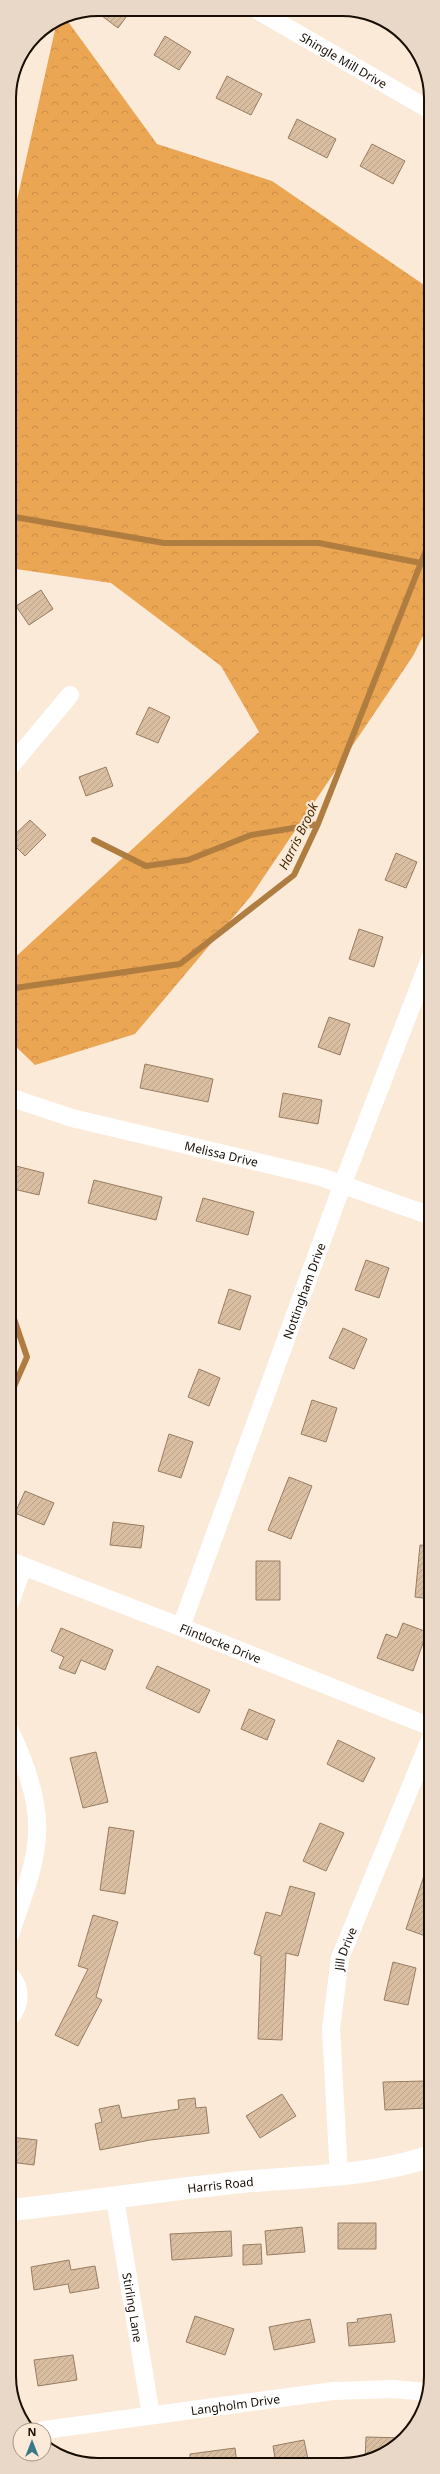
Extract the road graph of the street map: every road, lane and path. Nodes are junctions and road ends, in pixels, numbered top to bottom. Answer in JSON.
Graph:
{"nodes":[{"id":1,"x":266,"y":16,"type":"edge"},
{"id":2,"x":424,"y":107,"type":"edge"},
{"id":3,"x":70,"y":695,"type":"dead end"},
{"id":4,"x":16,"y":760,"type":"edge"},
{"id":5,"x":424,"y":972,"type":"edge"},
{"id":6,"x":16,"y":1099,"type":"edge"},
{"id":7,"x":343,"y":1183,"type":"junction"},
{"id":8,"x":424,"y":1213,"type":"edge"},
{"id":9,"x":16,"y":1564,"type":"edge"},
{"id":10,"x":181,"y":1627,"type":"junction"},
{"id":11,"x":424,"y":1724,"type":"edge"},
{"id":12,"x":16,"y":1748,"type":"edge"},
{"id":13,"x":424,"y":1754,"type":"edge"},
{"id":14,"x":16,"y":1916,"type":"edge"},
{"id":15,"x":16,"y":1985,"type":"edge"},
{"id":16,"x":16,"y":2006,"type":"edge"},
{"id":17,"x":424,"y":2158,"type":"edge"},
{"id":18,"x":339,"y":2176,"type":"junction"},
{"id":19,"x":115,"y":2199,"type":"junction"},
{"id":20,"x":16,"y":2209,"type":"edge"},
{"id":21,"x":422,"y":2391,"type":"edge"},
{"id":22,"x":151,"y":2416,"type":"junction"},
{"id":23,"x":52,"y":2429,"type":"edge"}],
"edges":[{"from":1,"to":2,"type":"street","name":"Shingle Mill Drive"},
{"from":3,"to":4,"type":"street"},
{"from":5,"to":7,"type":"street","name":"Nottingham Drive"},
{"from":6,"to":7,"type":"street","name":"Melissa Drive"},
{"from":7,"to":8,"type":"street","name":"Melissa Drive"},
{"from":7,"to":10,"type":"street","name":"Nottingham Drive"},
{"from":9,"to":10,"type":"street","name":"Flintlocke Drive"},
{"from":10,"to":11,"type":"street","name":"Flintlocke Drive"},
{"from":12,"to":14,"type":"street"},
{"from":13,"to":18,"type":"street","name":"Jill Drive"},
{"from":15,"to":16,"type":"street"},
{"from":17,"to":18,"type":"street","name":"Harris Road"},
{"from":18,"to":19,"type":"street","name":"Harris Road"},
{"from":19,"to":20,"type":"street","name":"Harris Road"},
{"from":19,"to":22,"type":"street","name":"Stirling Lane"},
{"from":21,"to":22,"type":"street","name":"Langholm Drive"},
{"from":22,"to":23,"type":"street","name":"Langholm Drive"}]}
